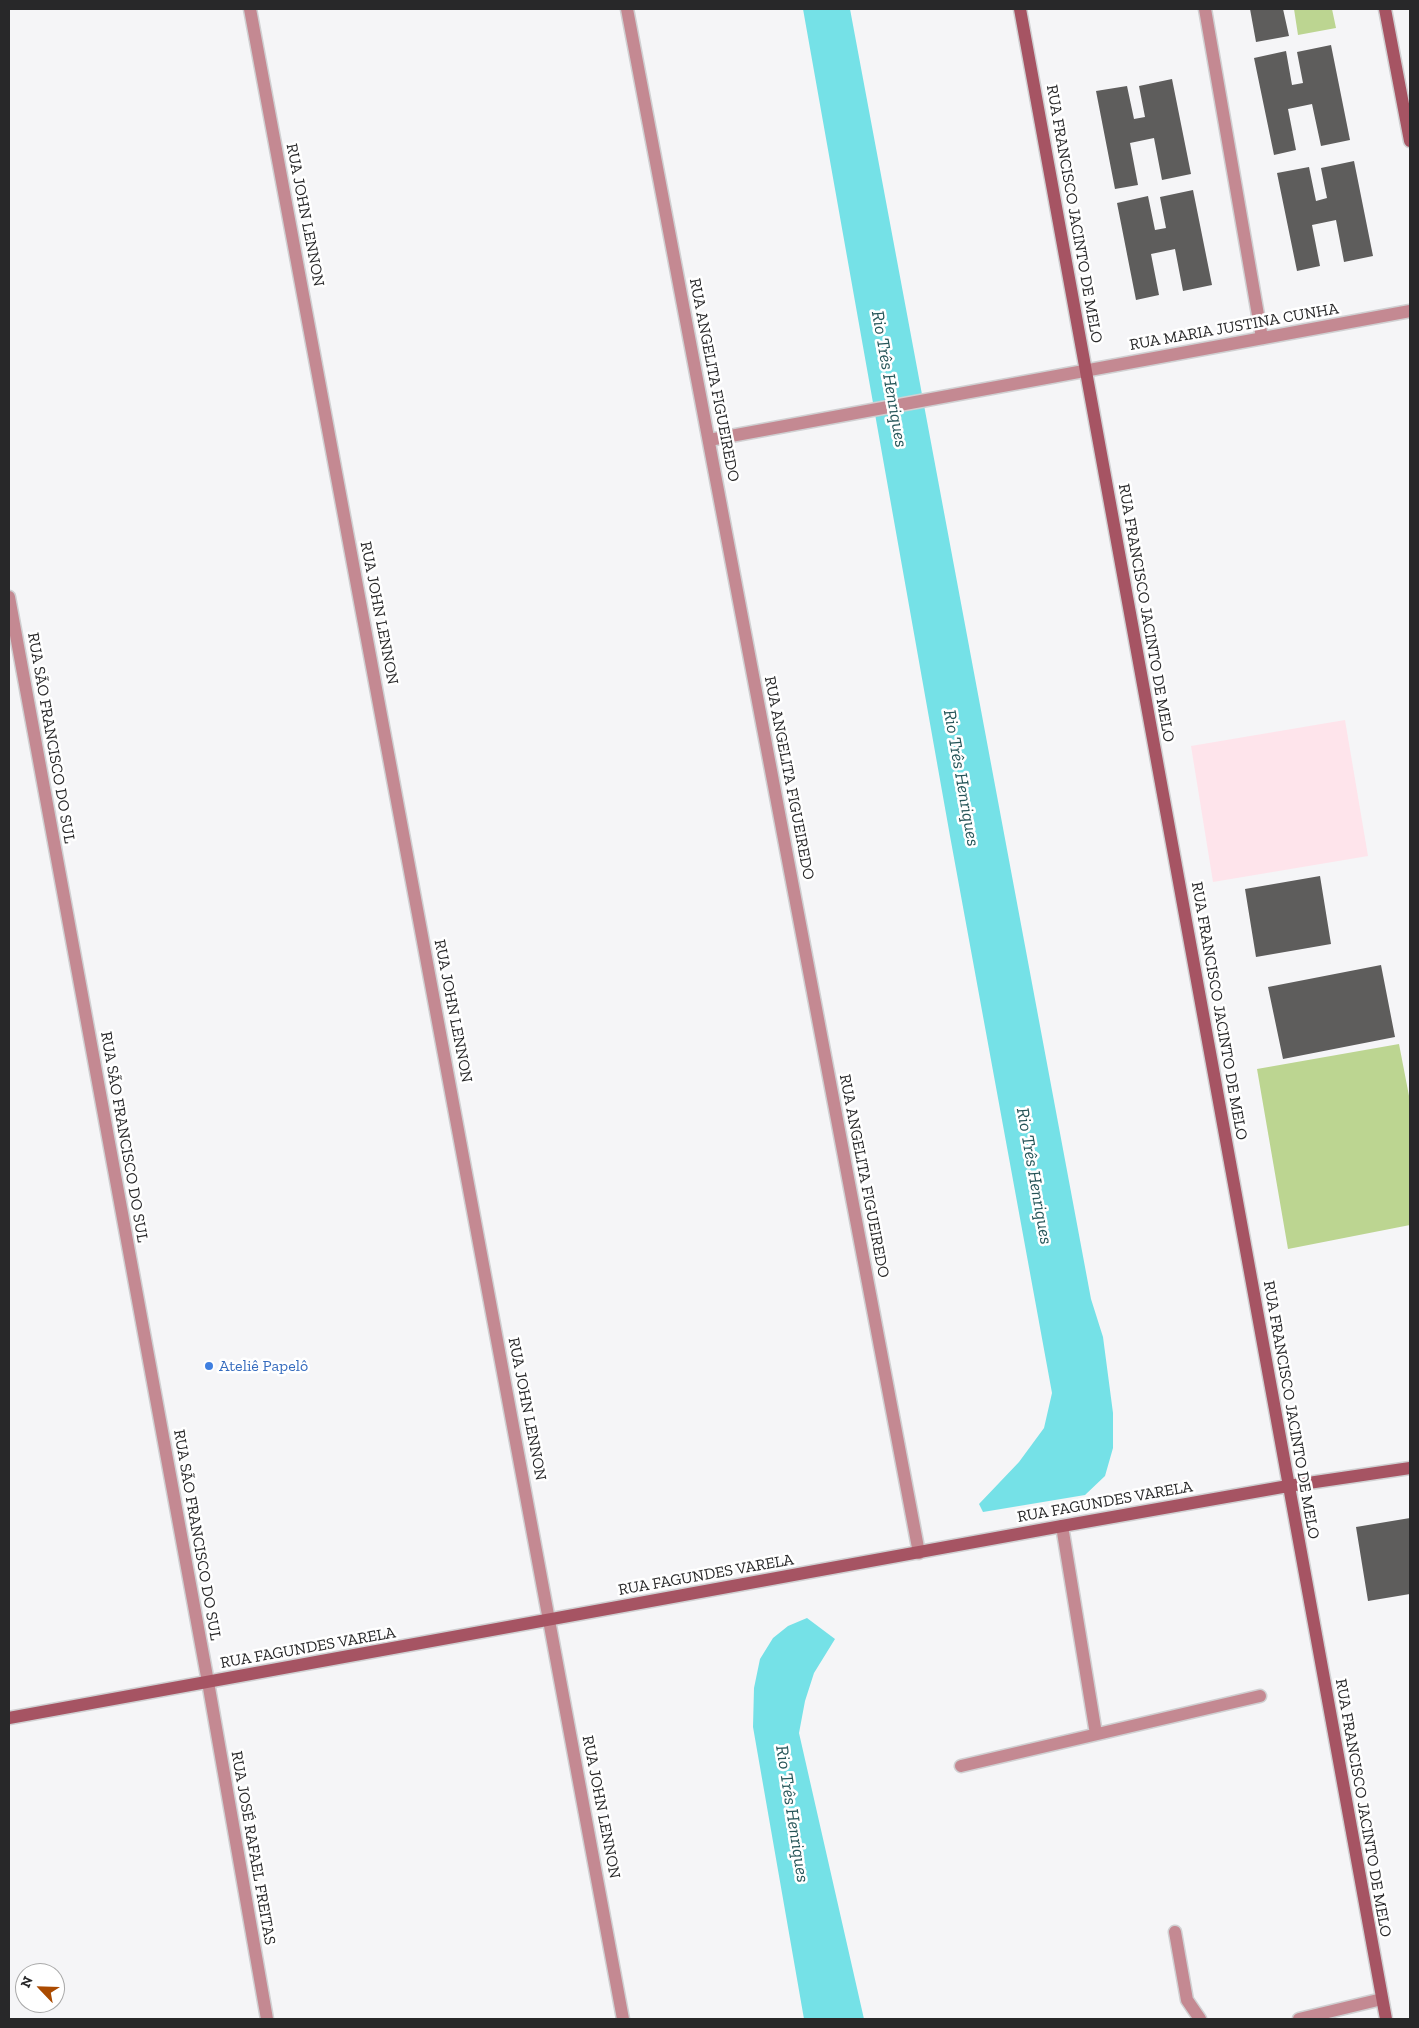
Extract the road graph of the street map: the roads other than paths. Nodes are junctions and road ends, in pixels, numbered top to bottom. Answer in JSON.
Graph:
{"nodes":[{"id":1,"x":250,"y":9,"type":"edge"},
{"id":2,"x":627,"y":9,"type":"edge"},
{"id":3,"x":1020,"y":9,"type":"edge"},
{"id":4,"x":1204,"y":9,"type":"edge"},
{"id":5,"x":1385,"y":9,"type":"edge"},
{"id":6,"x":1410,"y":141,"type":"edge"},
{"id":7,"x":1410,"y":311,"type":"edge"},
{"id":8,"x":1262,"y":338,"type":"junction"},
{"id":9,"x":1086,"y":370,"type":"junction"},
{"id":10,"x":709,"y":440,"type":"junction"},
{"id":11,"x":9,"y":597,"type":"edge"},
{"id":12,"x":1410,"y":1468,"type":"edge"},
{"id":13,"x":1288,"y":1486,"type":"junction"},
{"id":14,"x":1062,"y":1526,"type":"junction"},
{"id":15,"x":919,"y":1553,"type":"junction"},
{"id":16,"x":549,"y":1620,"type":"junction"},
{"id":17,"x":208,"y":1682,"type":"junction"},
{"id":18,"x":1260,"y":1696,"type":"dead end"},
{"id":19,"x":9,"y":1718,"type":"edge"},
{"id":20,"x":1096,"y":1734,"type":"junction"},
{"id":21,"x":962,"y":1766,"type":"dead end"},
{"id":22,"x":1175,"y":1932,"type":"dead end"},
{"id":23,"x":1382,"y":2000,"type":"junction"},
{"id":24,"x":267,"y":2019,"type":"edge"},
{"id":25,"x":624,"y":2019,"type":"edge"},
{"id":26,"x":1200,"y":2019,"type":"edge"},
{"id":27,"x":1299,"y":2019,"type":"edge"},
{"id":28,"x":1386,"y":2019,"type":"edge"}],
"edges":[{"from":1,"to":16,"type":"street","name":"RUA JOHN LENNON"},
{"from":2,"to":10,"type":"street","name":"RUA ANGELITA FIGUEIREDO"},
{"from":3,"to":9,"type":"main road","name":"RUA FRANCISCO JACINTO DE MELO"},
{"from":4,"to":8,"type":"street"},
{"from":5,"to":6,"type":"main road"},
{"from":7,"to":8,"type":"street","name":"RUA MARIA JUSTINA CUNHA"},
{"from":8,"to":9,"type":"street","name":"RUA MARIA JUSTINA CUNHA"},
{"from":9,"to":10,"type":"street","name":"RUA MARIA JUSTINA CUNHA"},
{"from":9,"to":13,"type":"main road","name":"RUA FRANCISCO JACINTO DE MELO"},
{"from":10,"to":15,"type":"street","name":"RUA ANGELITA FIGUEIREDO"},
{"from":11,"to":17,"type":"street","name":"RUA SÃO FRANCISCO DO SUL"},
{"from":12,"to":13,"type":"main road","name":"RUA FAGUNDES VARELA"},
{"from":13,"to":14,"type":"main road","name":"RUA FAGUNDES VARELA"},
{"from":13,"to":23,"type":"main road","name":"RUA FRANCISCO JACINTO DE MELO"},
{"from":14,"to":15,"type":"main road","name":"RUA FAGUNDES VARELA"},
{"from":14,"to":20,"type":"street"},
{"from":15,"to":16,"type":"main road","name":"RUA FAGUNDES VARELA"},
{"from":16,"to":17,"type":"main road","name":"RUA FAGUNDES VARELA"},
{"from":16,"to":25,"type":"street","name":"RUA JOHN LENNON"},
{"from":17,"to":19,"type":"main road","name":"RUA FAGUNDES VARELA"},
{"from":17,"to":24,"type":"street","name":"RUA JOSÉ RAFAEL FREITAS"},
{"from":18,"to":20,"type":"street"},
{"from":20,"to":21,"type":"street"},
{"from":22,"to":26,"type":"street"},
{"from":23,"to":27,"type":"street"},
{"from":23,"to":28,"type":"main road","name":"RUA FRANCISCO JACINTO DE MELO"}]}
